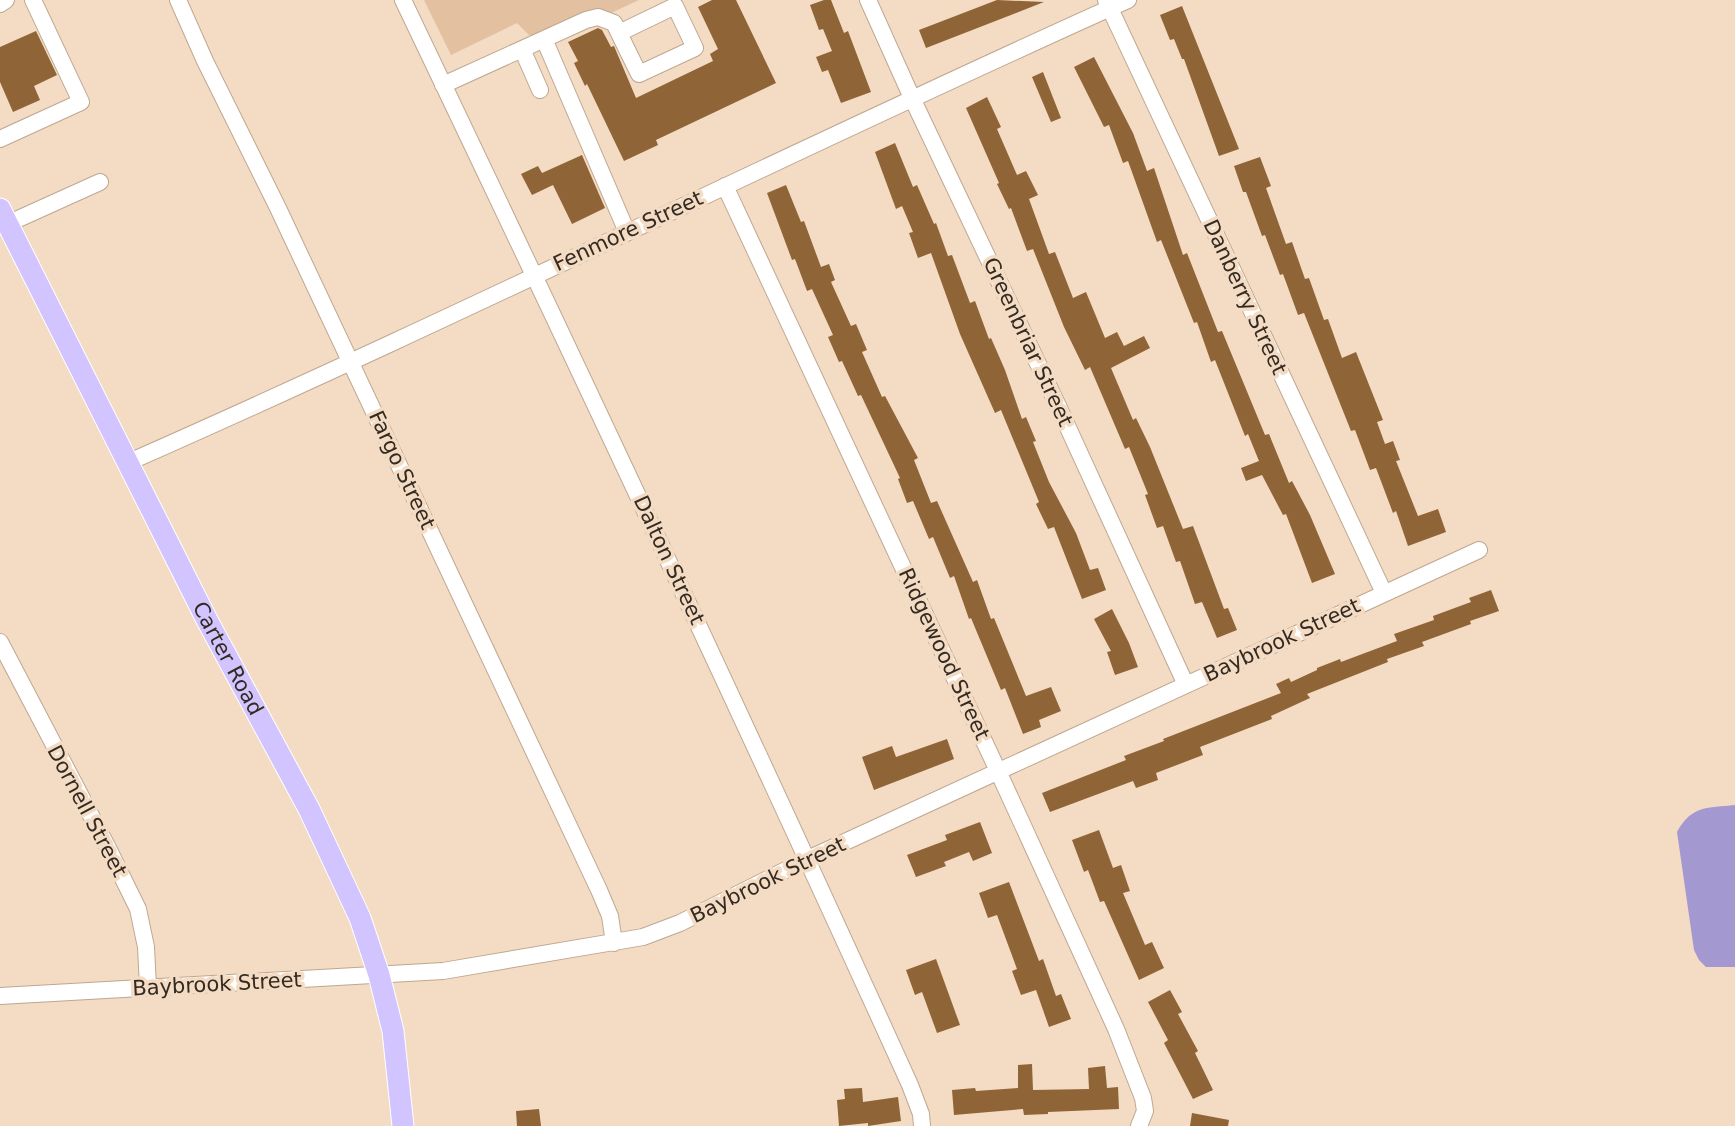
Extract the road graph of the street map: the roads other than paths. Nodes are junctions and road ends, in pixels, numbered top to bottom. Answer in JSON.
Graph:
{"nodes":[{"id":1,"x":6,"y":0,"type":"edge"},
{"id":2,"x":33,"y":0,"type":"edge"},
{"id":3,"x":178,"y":0,"type":"edge"},
{"id":4,"x":403,"y":0,"type":"edge"},
{"id":5,"x":868,"y":0,"type":"edge"},
{"id":6,"x":1128,"y":0,"type":"edge"},
{"id":7,"x":0,"y":4,"type":"edge"},
{"id":8,"x":1108,"y":4,"type":"edge"},
{"id":9,"x":619,"y":33,"type":"junction"},
{"id":10,"x":544,"y":39,"type":"junction"},
{"id":11,"x":522,"y":49,"type":"junction"},
{"id":12,"x":560,"y":75,"type":"junction"},
{"id":13,"x":443,"y":85,"type":"junction"},
{"id":14,"x":912,"y":98,"type":"junction"},
{"id":15,"x":0,"y":139,"type":"edge"},
{"id":16,"x":100,"y":182,"type":"dead end"},
{"id":17,"x":725,"y":186,"type":"junction"},
{"id":18,"x":4,"y":217,"type":"edge"},
{"id":19,"x":627,"y":232,"type":"junction"},
{"id":20,"x":534,"y":275,"type":"junction"},
{"id":21,"x":351,"y":361,"type":"junction"},
{"id":22,"x":129,"y":462,"type":"junction"},
{"id":23,"x":1479,"y":550,"type":"dead end"},
{"id":24,"x":1384,"y":593,"type":"junction"},
{"id":25,"x":0,"y":642,"type":"edge"},
{"id":26,"x":1186,"y":685,"type":"junction"},
{"id":27,"x":999,"y":771,"type":"junction"},
{"id":28,"x":808,"y":859,"type":"junction"},
{"id":29,"x":614,"y":943,"type":"junction"},
{"id":30,"x":379,"y":975,"type":"junction"},
{"id":31,"x":148,"y":987,"type":"junction"},
{"id":32,"x":0,"y":996,"type":"edge"},
{"id":33,"x":403,"y":1126,"type":"edge"},
{"id":34,"x":922,"y":1126,"type":"edge"},
{"id":35,"x":1139,"y":1126,"type":"edge"}],
"edges":[{"from":1,"to":7,"type":"street"},
{"from":2,"to":15,"type":"street"},
{"from":3,"to":21,"type":"street","name":"Fargo Street"},
{"from":4,"to":13,"type":"street","name":"Dalton Street"},
{"from":5,"to":14,"type":"street","name":"Greenbriar Street"},
{"from":6,"to":8,"type":"street","name":"Fenmore Street"},
{"from":8,"to":14,"type":"street","name":"Fenmore Street"},
{"from":8,"to":24,"type":"street","name":"Danberry Street"},
{"from":9,"to":9,"type":"street"},
{"from":9,"to":10,"type":"street"},
{"from":10,"to":11,"type":"street"},
{"from":10,"to":12,"type":"street"},
{"from":11,"to":12,"type":"street"},
{"from":11,"to":13,"type":"street"},
{"from":12,"to":19,"type":"street"},
{"from":13,"to":20,"type":"street","name":"Dalton Street"},
{"from":14,"to":17,"type":"street","name":"Fenmore Street"},
{"from":14,"to":26,"type":"street","name":"Greenbriar Street"},
{"from":16,"to":18,"type":"street"},
{"from":17,"to":19,"type":"street","name":"Fenmore Street"},
{"from":17,"to":27,"type":"street","name":"Ridgewood Street"},
{"from":18,"to":22,"type":"main road","name":"Carter Road"},
{"from":19,"to":20,"type":"street","name":"Fenmore Street"},
{"from":20,"to":21,"type":"street","name":"Fenmore Street"},
{"from":20,"to":28,"type":"street","name":"Dalton Street"},
{"from":21,"to":22,"type":"street","name":"Fenmore Street"},
{"from":21,"to":29,"type":"street","name":"Fargo Street"},
{"from":22,"to":30,"type":"main road","name":"Carter Road"},
{"from":23,"to":24,"type":"street","name":"Baybrook Street"},
{"from":24,"to":26,"type":"street","name":"Baybrook Street"},
{"from":25,"to":31,"type":"street","name":"Dornell Street"},
{"from":26,"to":27,"type":"street","name":"Baybrook Street"},
{"from":27,"to":28,"type":"street","name":"Baybrook Street"},
{"from":27,"to":35,"type":"street","name":"Ridgewood Street"},
{"from":28,"to":29,"type":"street","name":"Baybrook Street"},
{"from":28,"to":34,"type":"street","name":"Dalton Street"},
{"from":29,"to":30,"type":"street","name":"Baybrook Street"},
{"from":30,"to":31,"type":"street","name":"Baybrook Street"},
{"from":30,"to":33,"type":"main road","name":"Carter Road"},
{"from":31,"to":32,"type":"street","name":"Baybrook Street"}]}
